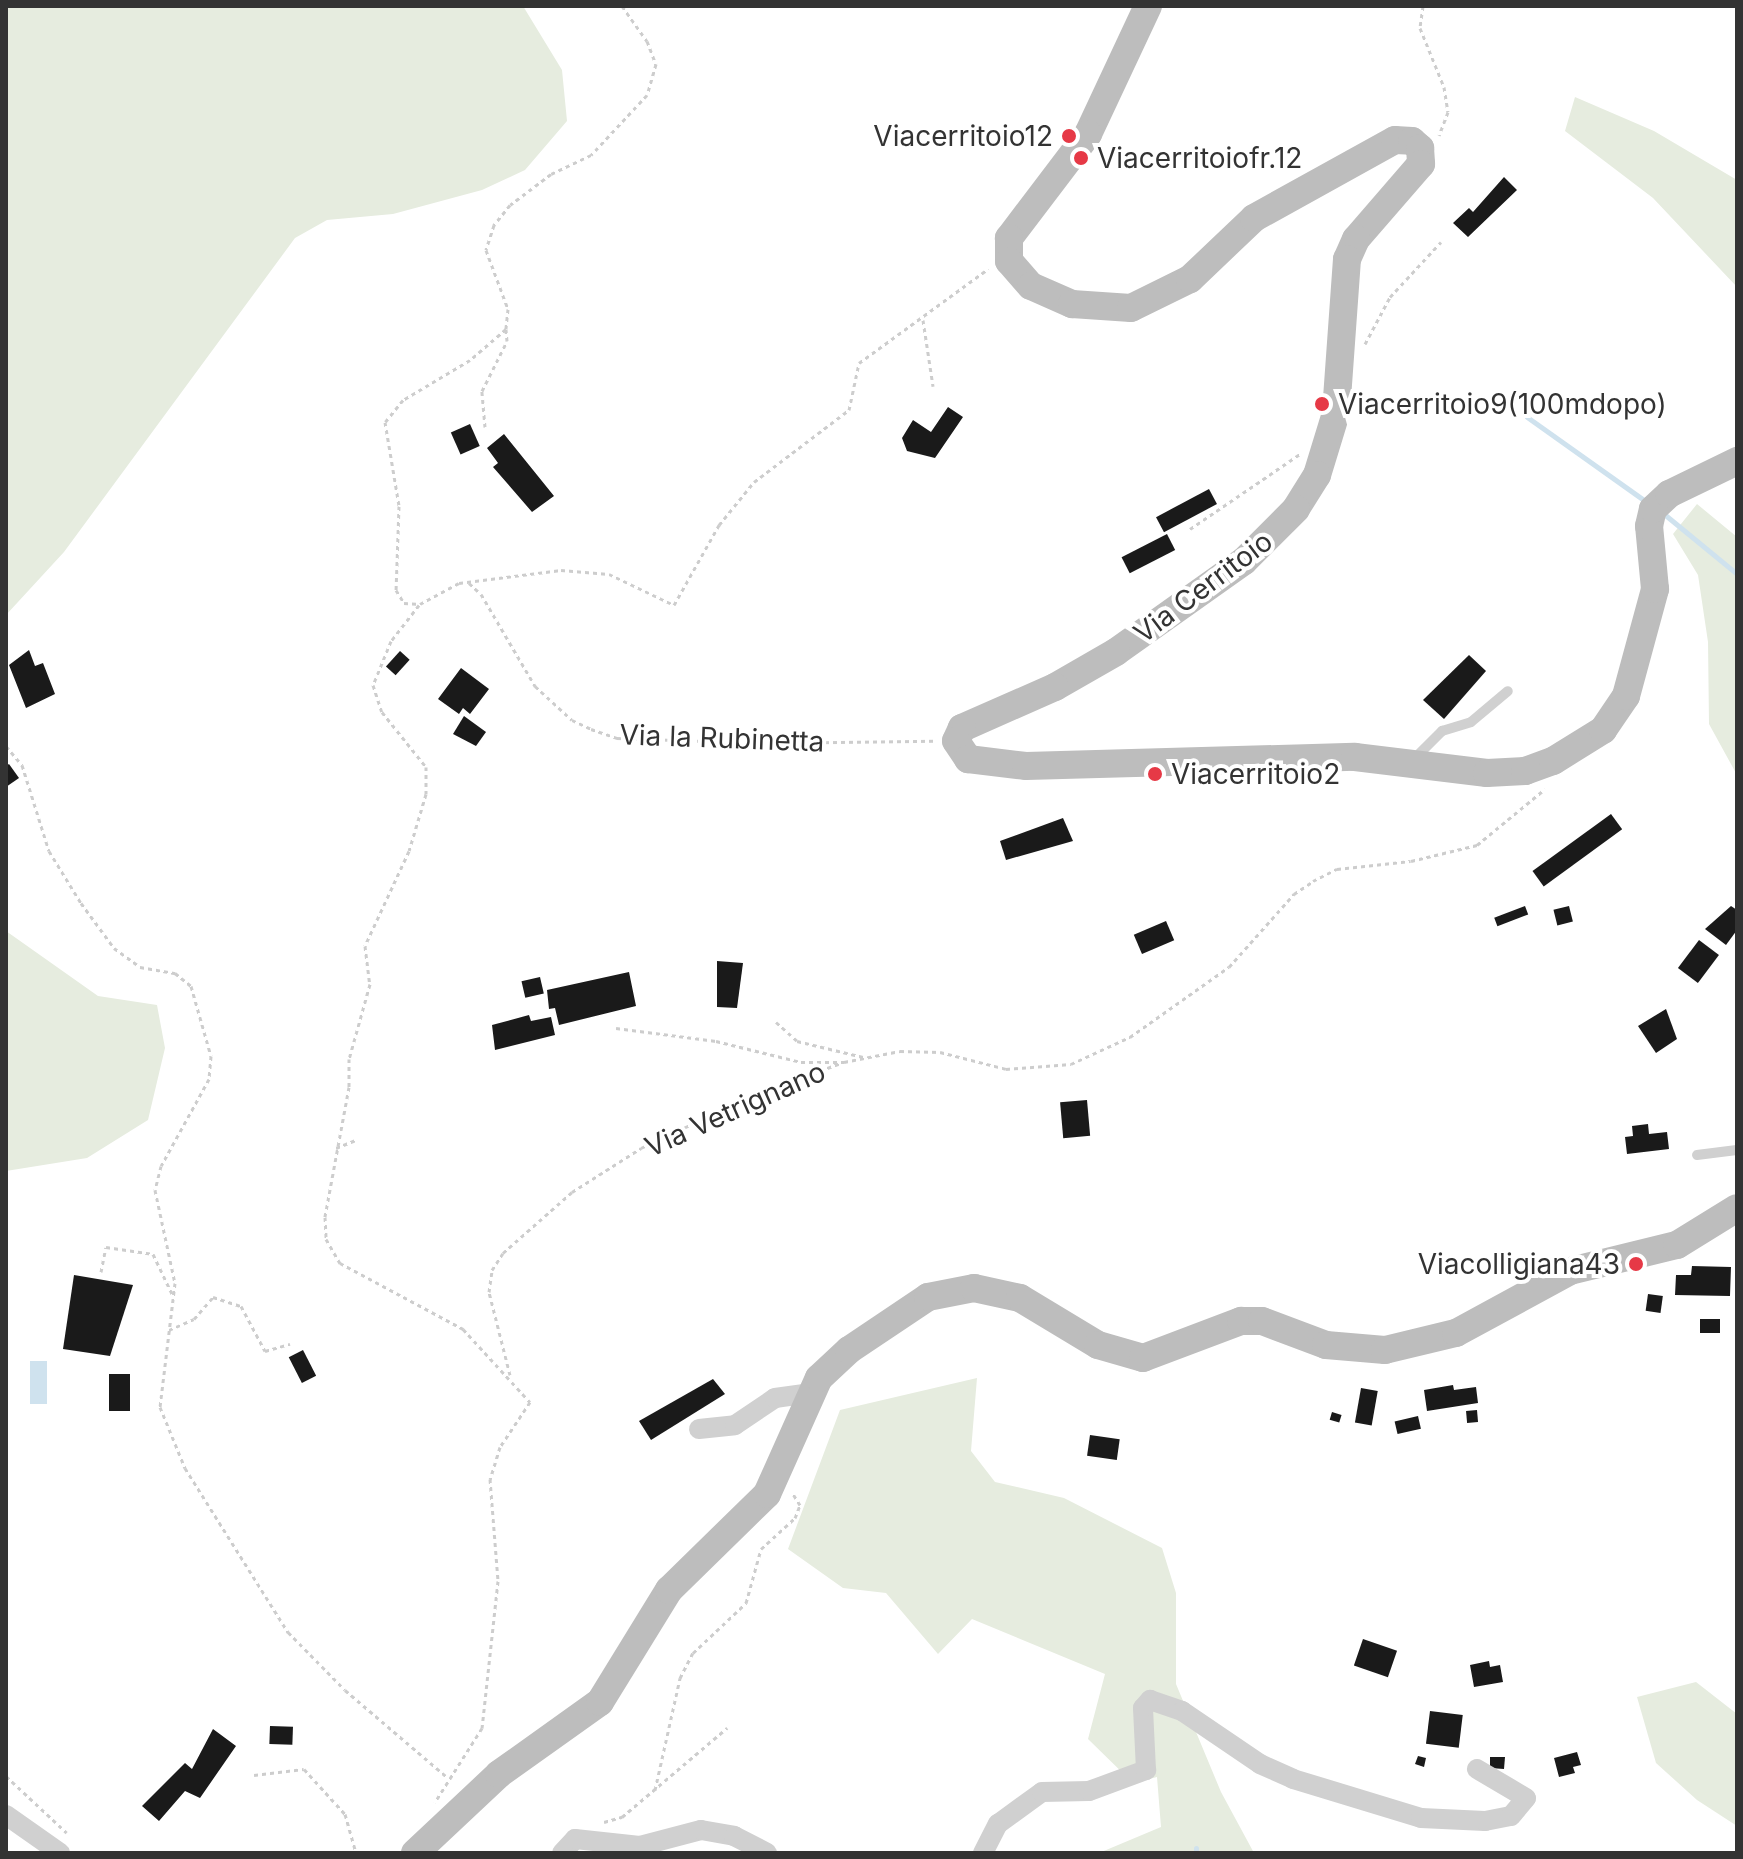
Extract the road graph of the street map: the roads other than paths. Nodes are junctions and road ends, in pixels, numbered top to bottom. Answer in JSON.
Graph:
{"nodes":[{"id":1,"x":1148,"y":6,"type":"edge"},
{"id":2,"x":1737,"y":461,"type":"edge"},
{"id":3,"x":1508,"y":691,"type":"dead end"},
{"id":4,"x":1410,"y":764,"type":"junction"},
{"id":5,"x":1737,"y":1150,"type":"edge"},
{"id":6,"x":1697,"y":1155,"type":"dead end"},
{"id":7,"x":1737,"y":1208,"type":"edge"},
{"id":8,"x":810,"y":1393,"type":"junction"},
{"id":9,"x":699,"y":1429,"type":"dead end"},
{"id":10,"x":1477,"y":1769,"type":"dead end"},
{"id":11,"x":6,"y":1815,"type":"edge"},
{"id":12,"x":568,"y":1846,"type":"edge"},
{"id":13,"x":67,"y":1848,"type":"edge"},
{"id":14,"x":415,"y":1853,"type":"edge"},
{"id":15,"x":767,"y":1853,"type":"edge"},
{"id":16,"x":983,"y":1853,"type":"edge"}],
"edges":[{"from":1,"to":4,"type":"street","name":"Via Cerritoio"},
{"from":2,"to":4,"type":"street"},
{"from":3,"to":4,"type":"lane"},
{"from":5,"to":6,"type":"lane"},
{"from":7,"to":8,"type":"street"},
{"from":8,"to":9,"type":"street"},
{"from":8,"to":14,"type":"street"},
{"from":10,"to":16,"type":"street"},
{"from":11,"to":13,"type":"street"},
{"from":12,"to":15,"type":"street"}]}
